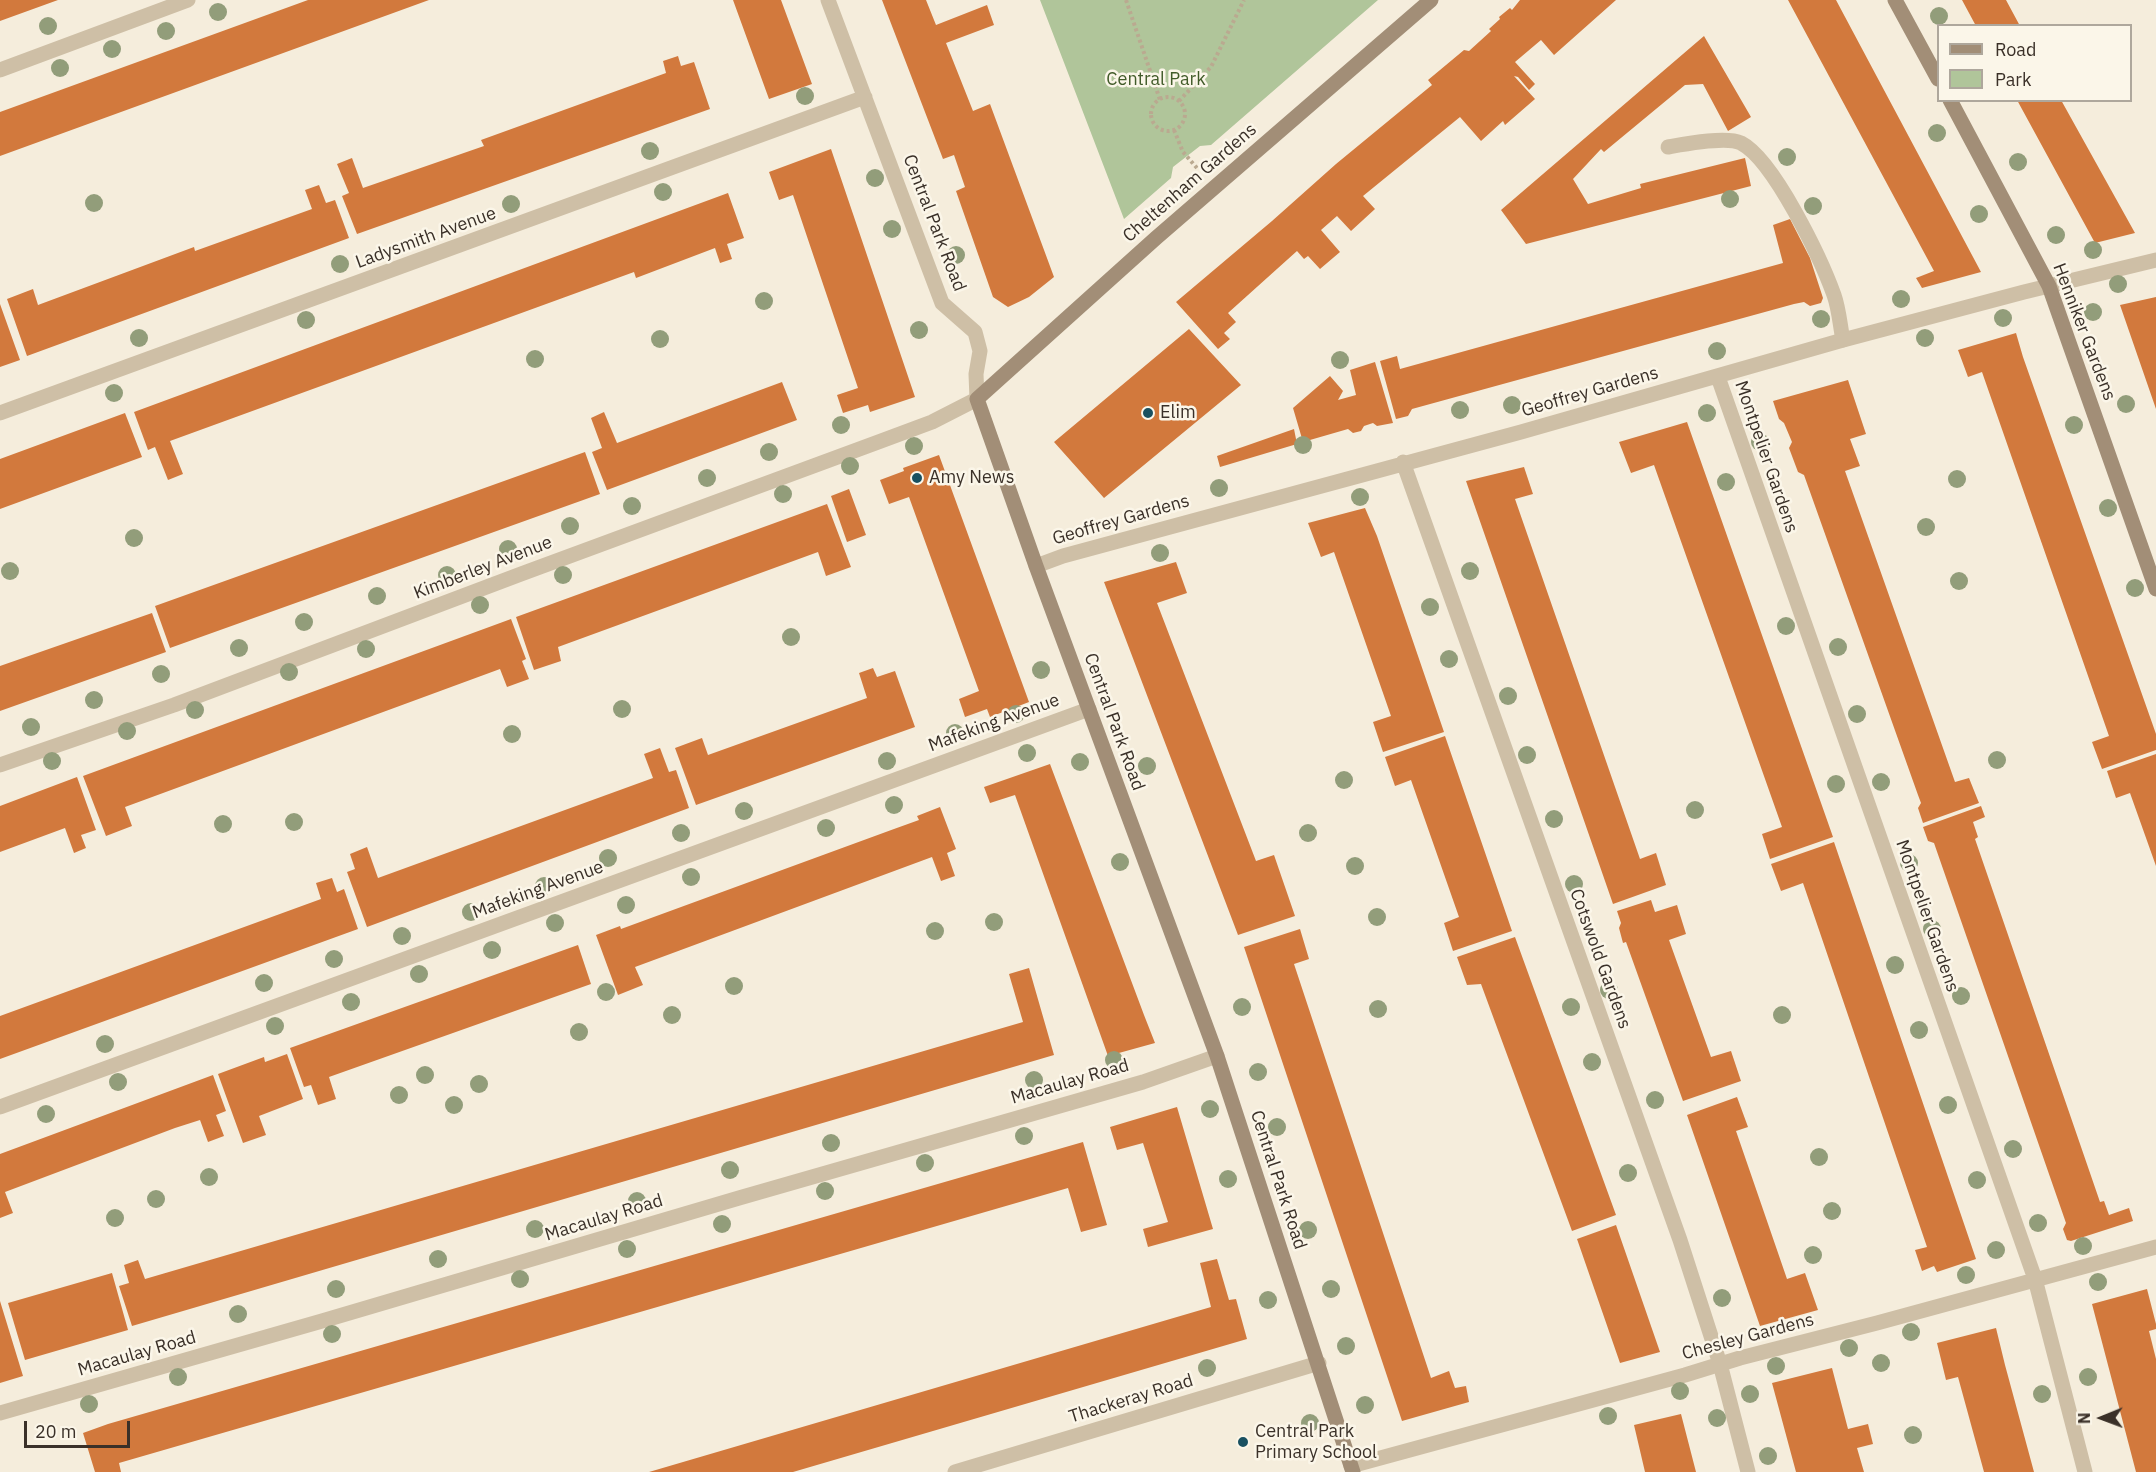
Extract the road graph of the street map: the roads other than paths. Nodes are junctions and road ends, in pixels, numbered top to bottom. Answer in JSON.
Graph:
{"nodes":[{"id":1,"x":188,"y":0,"type":"edge"},
{"id":2,"x":828,"y":0,"type":"edge"},
{"id":3,"x":1431,"y":0,"type":"edge"},
{"id":4,"x":1895,"y":0,"type":"edge"},
{"id":5,"x":0,"y":70,"type":"edge"},
{"id":6,"x":1937,"y":77,"type":"edge"},
{"id":7,"x":865,"y":97,"type":"junction"},
{"id":8,"x":1951,"y":102,"type":"edge"},
{"id":9,"x":1668,"y":147,"type":"dead end"},
{"id":10,"x":2156,"y":260,"type":"edge"},
{"id":11,"x":2049,"y":286,"type":"junction"},
{"id":12,"x":1844,"y":340,"type":"junction"},
{"id":13,"x":1718,"y":377,"type":"junction"},
{"id":14,"x":976,"y":399,"type":"junction"},
{"id":15,"x":0,"y":413,"type":"edge"},
{"id":16,"x":1403,"y":462,"type":"junction"},
{"id":17,"x":1036,"y":566,"type":"junction"},
{"id":18,"x":2156,"y":589,"type":"edge"},
{"id":19,"x":1089,"y":709,"type":"junction"},
{"id":20,"x":0,"y":765,"type":"edge"},
{"id":21,"x":1217,"y":1056,"type":"junction"},
{"id":22,"x":0,"y":1107,"type":"edge"},
{"id":23,"x":2156,"y":1247,"type":"edge"},
{"id":24,"x":2035,"y":1279,"type":"junction"},
{"id":25,"x":1319,"y":1363,"type":"junction"},
{"id":26,"x":1720,"y":1364,"type":"junction"},
{"id":27,"x":0,"y":1413,"type":"edge"},
{"id":28,"x":1352,"y":1469,"type":"edge"},
{"id":29,"x":955,"y":1472,"type":"edge"},
{"id":30,"x":1748,"y":1472,"type":"edge"},
{"id":31,"x":2085,"y":1472,"type":"edge"}],
"edges":[{"from":1,"to":5,"type":"street"},
{"from":2,"to":7,"type":"street","name":"Central Park Road"},
{"from":3,"to":14,"type":"main road","name":"Cheltenham Gardens"},
{"from":4,"to":6,"type":"main road"},
{"from":7,"to":14,"type":"street","name":"Central Park Road"},
{"from":7,"to":15,"type":"street","name":"Ladysmith Avenue"},
{"from":8,"to":11,"type":"main road","name":"Henniker Gardens"},
{"from":9,"to":12,"type":"street"},
{"from":10,"to":11,"type":"street","name":"Geoffrey Gardens"},
{"from":11,"to":12,"type":"street","name":"Geoffrey Gardens"},
{"from":11,"to":18,"type":"main road","name":"Henniker Gardens"},
{"from":12,"to":13,"type":"street","name":"Geoffrey Gardens"},
{"from":13,"to":16,"type":"street","name":"Geoffrey Gardens"},
{"from":13,"to":24,"type":"street","name":"Montpelier Gardens"},
{"from":14,"to":17,"type":"main road","name":"Central Park Road"},
{"from":14,"to":20,"type":"street","name":"Kimberley Avenue"},
{"from":16,"to":17,"type":"street","name":"Geoffrey Gardens"},
{"from":16,"to":26,"type":"street","name":"Cotswold Gardens"},
{"from":17,"to":19,"type":"main road","name":"Central Park Road"},
{"from":19,"to":21,"type":"main road","name":"Central Park Road"},
{"from":19,"to":22,"type":"street","name":"Mafeking Avenue"},
{"from":21,"to":25,"type":"main road","name":"Central Park Road"},
{"from":21,"to":27,"type":"street","name":"Macaulay Road"},
{"from":23,"to":24,"type":"street","name":"Chesley Gardens"},
{"from":24,"to":26,"type":"street","name":"Chesley Gardens"},
{"from":24,"to":31,"type":"street","name":"Montpelier Gardens"},
{"from":25,"to":28,"type":"main road","name":"Central Park Road"},
{"from":25,"to":29,"type":"street","name":"Thackeray Road"},
{"from":26,"to":28,"type":"street","name":"Chesley Gardens"},
{"from":26,"to":30,"type":"street","name":"Cotswold Gardens"}]}
